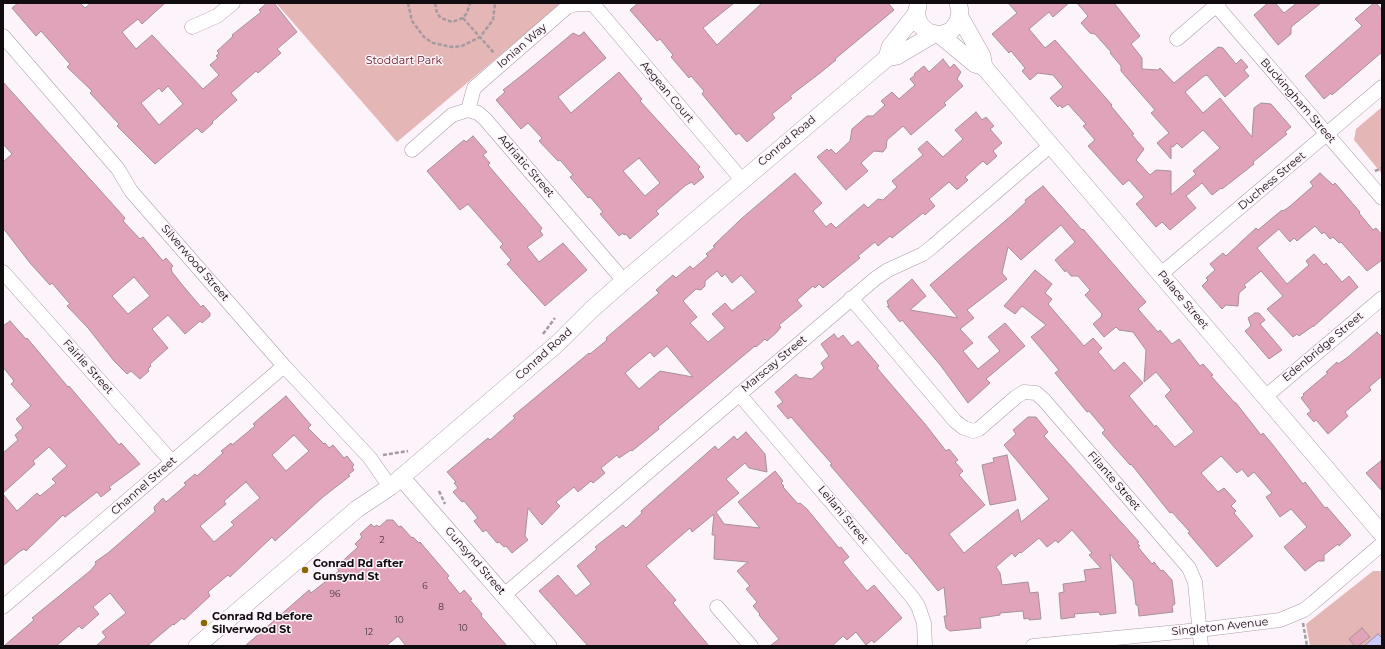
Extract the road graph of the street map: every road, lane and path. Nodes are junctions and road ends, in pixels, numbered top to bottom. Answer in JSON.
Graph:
{"nodes":[{"id":1,"x":233,"y":3,"type":"edge"},
{"id":2,"x":408,"y":3,"type":"edge"},
{"id":3,"x":435,"y":3,"type":"edge"},
{"id":4,"x":470,"y":3,"type":"edge"},
{"id":5,"x":496,"y":3,"type":"edge"},
{"id":6,"x":593,"y":4,"type":"edge"},
{"id":7,"x":1216,"y":4,"type":"edge"},
{"id":8,"x":916,"y":7,"type":"edge"},
{"id":9,"x":961,"y":9,"type":"edge"},
{"id":10,"x":464,"y":18,"type":"junction"},
{"id":11,"x":192,"y":27,"type":"dead end"},
{"id":12,"x":937,"y":35,"type":"junction"},
{"id":13,"x":3,"y":36,"type":"edge"},
{"id":14,"x":480,"y":37,"type":"junction"},
{"id":15,"x":1177,"y":39,"type":"dead end"},
{"id":16,"x":887,"y":58,"type":"junction"},
{"id":17,"x":502,"y":63,"type":"junction"},
{"id":18,"x":984,"y":67,"type":"junction"},
{"id":19,"x":1382,"y":87,"type":"edge"},
{"id":20,"x":468,"y":110,"type":"junction"},
{"id":21,"x":1326,"y":135,"type":"junction"},
{"id":22,"x":1051,"y":145,"type":"junction"},
{"id":23,"x":412,"y":150,"type":"dead end"},
{"id":24,"x":1382,"y":168,"type":"edge"},
{"id":25,"x":1375,"y":172,"type":"dead end"},
{"id":26,"x":742,"y":180,"type":"junction"},
{"id":27,"x":1382,"y":198,"type":"edge"},
{"id":28,"x":3,"y":272,"type":"edge"},
{"id":29,"x":1161,"y":274,"type":"junction"},
{"id":30,"x":624,"y":281,"type":"junction"},
{"id":31,"x":851,"y":298,"type":"junction"},
{"id":32,"x":1382,"y":298,"type":"edge"},
{"id":33,"x":284,"y":366,"type":"junction"},
{"id":34,"x":739,"y":394,"type":"junction"},
{"id":35,"x":1265,"y":397,"type":"junction"},
{"id":36,"x":415,"y":448,"type":"dead end"},
{"id":37,"x":377,"y":457,"type":"dead end"},
{"id":38,"x":172,"y":462,"type":"junction"},
{"id":39,"x":396,"y":482,"type":"junction"},
{"id":40,"x":1382,"y":534,"type":"edge"},
{"id":41,"x":1382,"y":544,"type":"edge"},
{"id":42,"x":504,"y":595,"type":"junction"},
{"id":43,"x":3,"y":607,"type":"edge"},
{"id":44,"x":717,"y":607,"type":"dead end"},
{"id":45,"x":1303,"y":622,"type":"dead end"},
{"id":46,"x":1199,"y":630,"type":"junction"},
{"id":47,"x":197,"y":646,"type":"edge"},
{"id":48,"x":548,"y":646,"type":"edge"},
{"id":49,"x":751,"y":646,"type":"edge"},
{"id":50,"x":925,"y":646,"type":"edge"},
{"id":51,"x":1042,"y":646,"type":"edge"},
{"id":52,"x":1200,"y":646,"type":"edge"},
{"id":53,"x":1307,"y":646,"type":"edge"}],
"edges":[{"from":1,"to":11,"type":"street"},
{"from":2,"to":14,"type":"path"},
{"from":3,"to":10,"type":"path"},
{"from":4,"to":10,"type":"path"},
{"from":5,"to":14,"type":"path"},
{"from":6,"to":17,"type":"street","name":"Ionian Way"},
{"from":6,"to":26,"type":"street","name":"Aegean Court"},
{"from":7,"to":15,"type":"street"},
{"from":7,"to":21,"type":"street","name":"Buckingham Street"},
{"from":8,"to":12,"type":"street","name":"Palace Street"},
{"from":8,"to":16,"type":"street","name":"Conrad Road"},
{"from":9,"to":12,"type":"street","name":"Conrad Road"},
{"from":9,"to":18,"type":"street","name":"Palace Street"},
{"from":10,"to":14,"type":"path"},
{"from":12,"to":16,"type":"street","name":"Conrad Road"},
{"from":12,"to":18,"type":"street","name":"Palace Street"},
{"from":13,"to":33,"type":"street","name":"Silverwood Street"},
{"from":14,"to":17,"type":"path"},
{"from":16,"to":26,"type":"street","name":"Conrad Road"},
{"from":17,"to":20,"type":"street","name":"Ionian Way"},
{"from":18,"to":22,"type":"street","name":"Palace Street"},
{"from":19,"to":21,"type":"street","name":"Duchess Street"},
{"from":20,"to":23,"type":"street"},
{"from":20,"to":30,"type":"street","name":"Adriatic Street"},
{"from":21,"to":27,"type":"street","name":"Buckingham Street"},
{"from":21,"to":29,"type":"street","name":"Duchess Street"},
{"from":22,"to":29,"type":"street","name":"Palace Street"},
{"from":22,"to":31,"type":"street","name":"Marscay Street"},
{"from":24,"to":25,"type":"path"},
{"from":26,"to":30,"type":"street","name":"Conrad Road"},
{"from":28,"to":38,"type":"street","name":"Fairlie Street"},
{"from":29,"to":35,"type":"street","name":"Palace Street"},
{"from":30,"to":39,"type":"street","name":"Conrad Road"},
{"from":31,"to":34,"type":"street","name":"Marscay Street"},
{"from":31,"to":46,"type":"street","name":"Filante Street"},
{"from":32,"to":35,"type":"street","name":"Edenbridge Street"},
{"from":33,"to":38,"type":"street","name":"Channel Street"},
{"from":33,"to":39,"type":"street","name":"Silverwood Street"},
{"from":34,"to":42,"type":"street","name":"Marscay Street"},
{"from":34,"to":50,"type":"street","name":"Leilani Street"},
{"from":35,"to":40,"type":"street","name":"Palace Street"},
{"from":36,"to":37,"type":"path"},
{"from":38,"to":43,"type":"street","name":"Channel Street"},
{"from":39,"to":42,"type":"street","name":"Gunsynd Street"},
{"from":39,"to":47,"type":"street","name":"Conrad Road"},
{"from":41,"to":46,"type":"street","name":"Singleton Avenue"},
{"from":42,"to":48,"type":"street","name":"Gunsynd Street"},
{"from":44,"to":49,"type":"street"},
{"from":45,"to":53,"type":"path"},
{"from":46,"to":51,"type":"street","name":"Singleton Avenue"},
{"from":46,"to":52,"type":"street","name":"Filante Street"}]}
